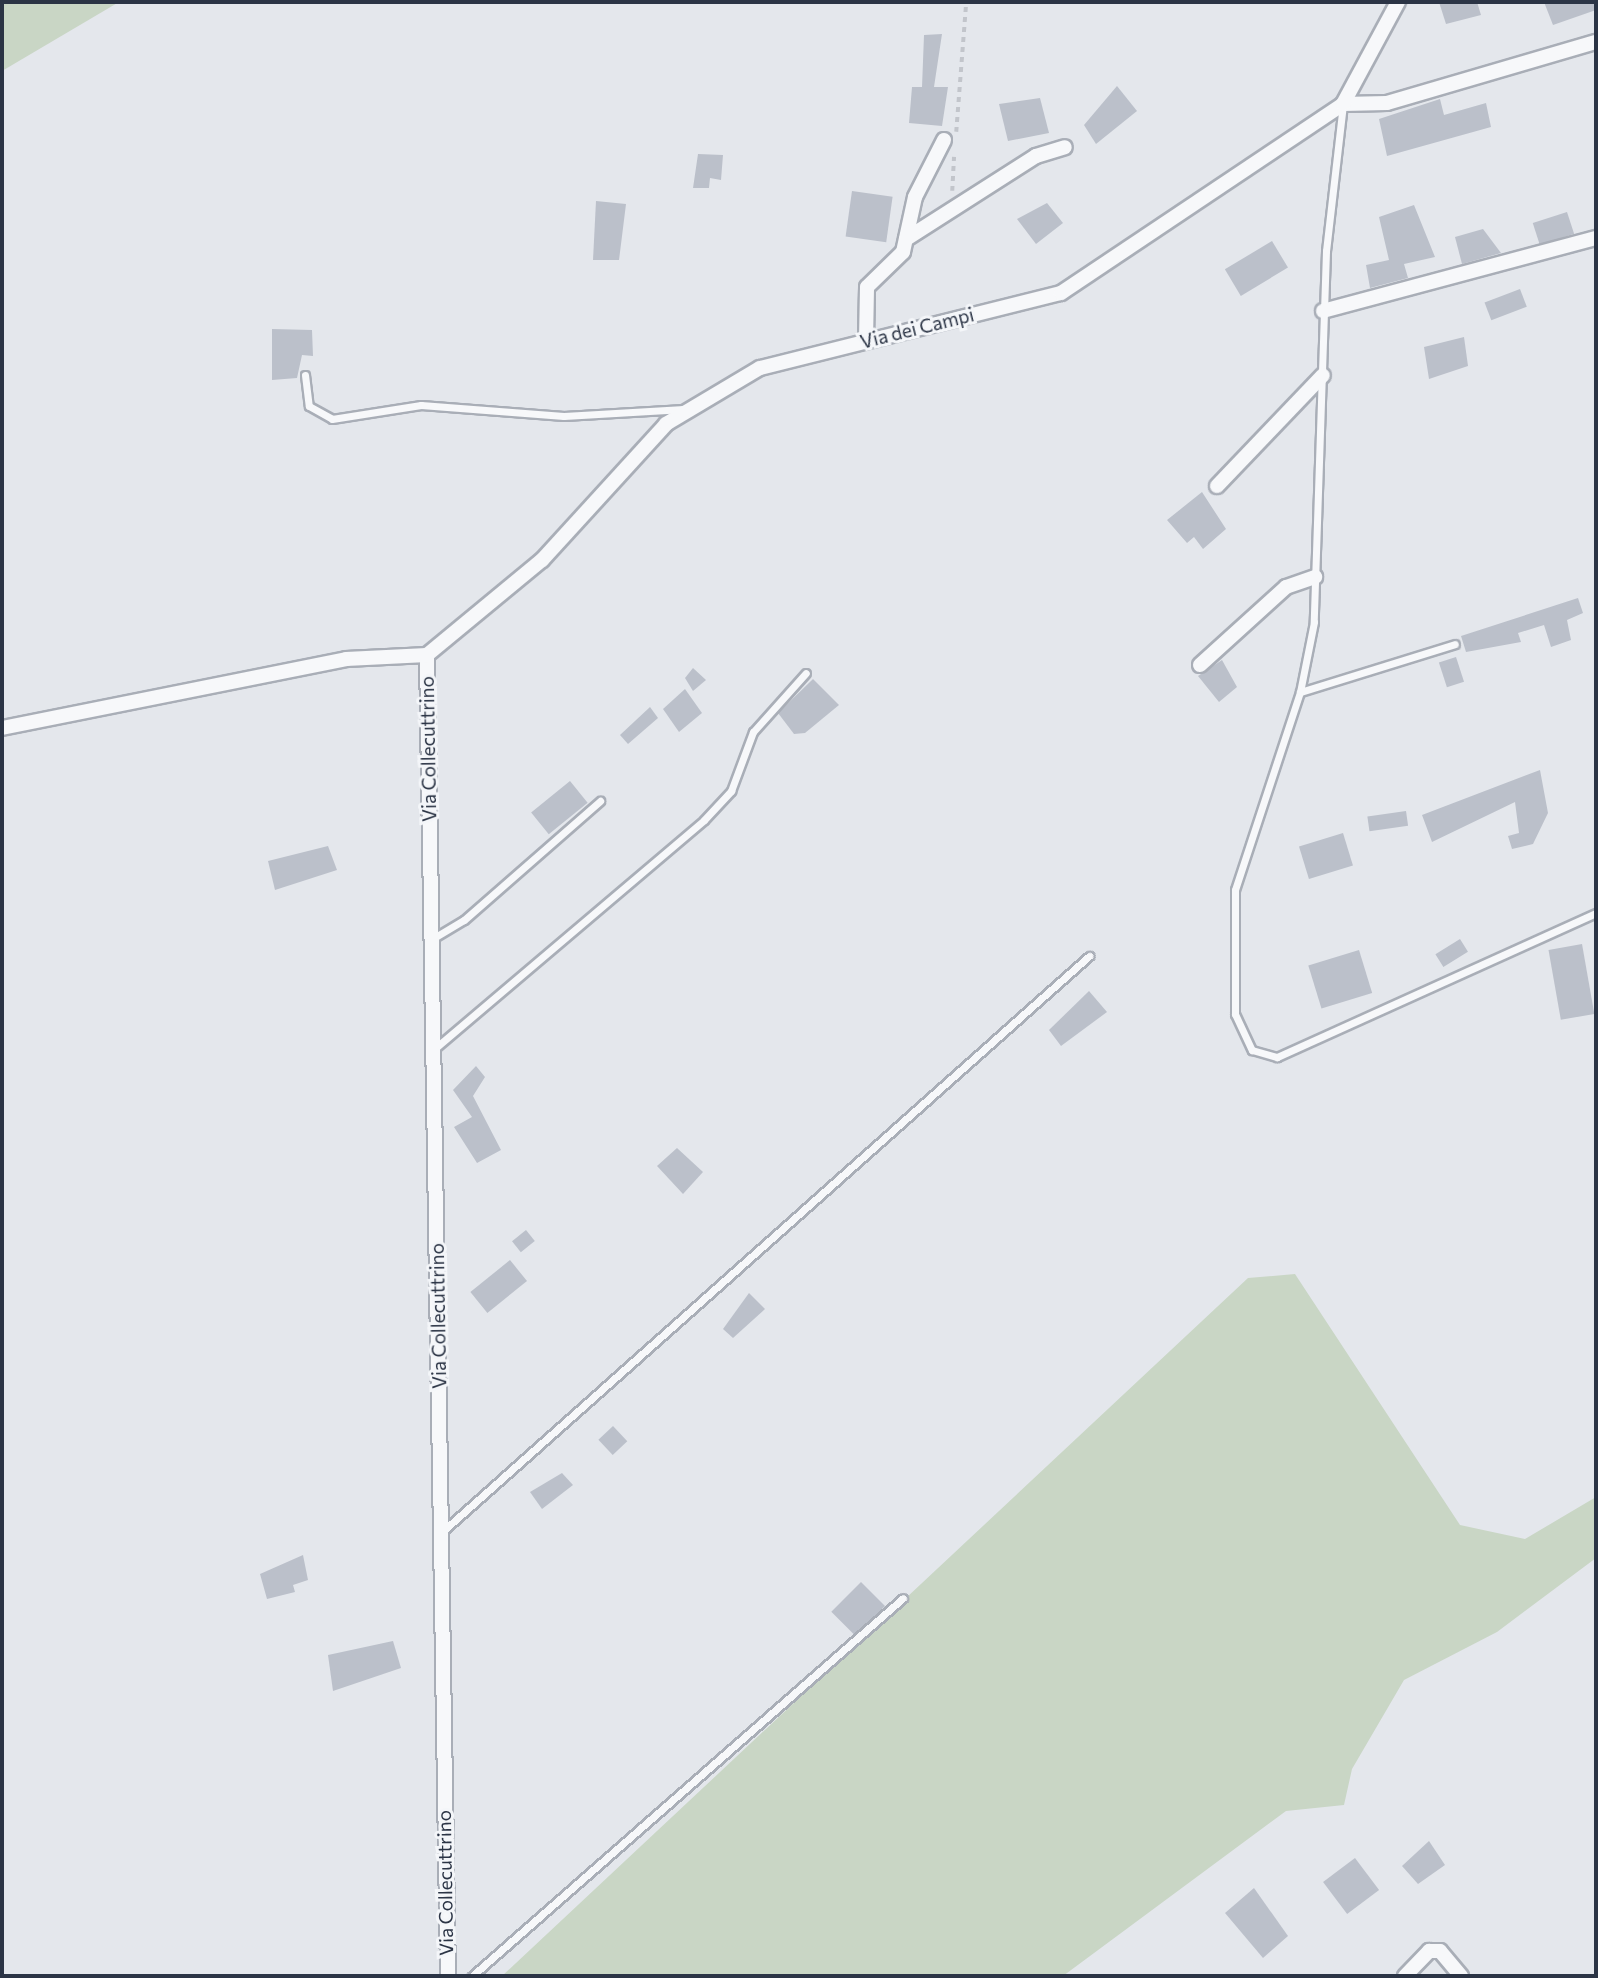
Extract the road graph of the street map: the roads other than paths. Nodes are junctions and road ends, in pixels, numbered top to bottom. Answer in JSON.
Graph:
{"nodes":[{"id":1,"x":1398,"y":2,"type":"edge"},
{"id":2,"x":1596,"y":42,"type":"edge"},
{"id":3,"x":1343,"y":104,"type":"junction"},
{"id":4,"x":944,"y":141,"type":"dead end"},
{"id":5,"x":1065,"y":147,"type":"dead end"},
{"id":6,"x":1596,"y":238,"type":"edge"},
{"id":7,"x":906,"y":239,"type":"junction"},
{"id":8,"x":1323,"y":311,"type":"junction"},
{"id":9,"x":866,"y":340,"type":"junction"},
{"id":10,"x":305,"y":375,"type":"dead end"},
{"id":11,"x":1323,"y":375,"type":"junction"},
{"id":12,"x":692,"y":408,"type":"junction"},
{"id":13,"x":1217,"y":486,"type":"dead end"},
{"id":14,"x":1315,"y":577,"type":"junction"},
{"id":15,"x":1455,"y":644,"type":"dead end"},
{"id":16,"x":427,"y":655,"type":"junction"},
{"id":17,"x":1200,"y":665,"type":"dead end"},
{"id":18,"x":806,"y":673,"type":"dead end"},
{"id":19,"x":1300,"y":692,"type":"junction"},
{"id":20,"x":2,"y":728,"type":"edge"},
{"id":21,"x":600,"y":802,"type":"dead end"},
{"id":22,"x":1596,"y":913,"type":"edge"},
{"id":23,"x":431,"y":939,"type":"junction"},
{"id":24,"x":1089,"y":956,"type":"dead end"},
{"id":25,"x":433,"y":1051,"type":"junction"},
{"id":26,"x":443,"y":1531,"type":"junction"},
{"id":27,"x":902,"y":1598,"type":"dead end"},
{"id":28,"x":448,"y":1976,"type":"edge"},
{"id":29,"x":472,"y":1976,"type":"edge"},
{"id":30,"x":1405,"y":1976,"type":"edge"},
{"id":31,"x":1461,"y":1976,"type":"edge"}],
"edges":[{"from":1,"to":3,"type":"street","name":"Via dei Campi"},
{"from":2,"to":3,"type":"street"},
{"from":3,"to":8,"type":"lane"},
{"from":3,"to":9,"type":"street","name":"Via dei Campi"},
{"from":4,"to":7,"type":"street"},
{"from":5,"to":7,"type":"street"},
{"from":6,"to":8,"type":"street"},
{"from":7,"to":9,"type":"street"},
{"from":8,"to":11,"type":"lane"},
{"from":9,"to":12,"type":"street","name":"Via dei Campi"},
{"from":10,"to":12,"type":"lane"},
{"from":11,"to":13,"type":"street"},
{"from":11,"to":14,"type":"lane"},
{"from":12,"to":16,"type":"street","name":"Via dei Campi"},
{"from":14,"to":17,"type":"street"},
{"from":14,"to":19,"type":"lane"},
{"from":15,"to":19,"type":"lane"},
{"from":16,"to":20,"type":"street"},
{"from":16,"to":23,"type":"street","name":"Via Collecuttrino"},
{"from":18,"to":25,"type":"lane"},
{"from":19,"to":22,"type":"lane"},
{"from":21,"to":23,"type":"lane"},
{"from":23,"to":25,"type":"street","name":"Via Collecuttrino"},
{"from":24,"to":26,"type":"lane"},
{"from":25,"to":26,"type":"street","name":"Via Collecuttrino"},
{"from":26,"to":28,"type":"street","name":"Via Collecuttrino"},
{"from":27,"to":29,"type":"lane"},
{"from":30,"to":31,"type":"street"}]}
